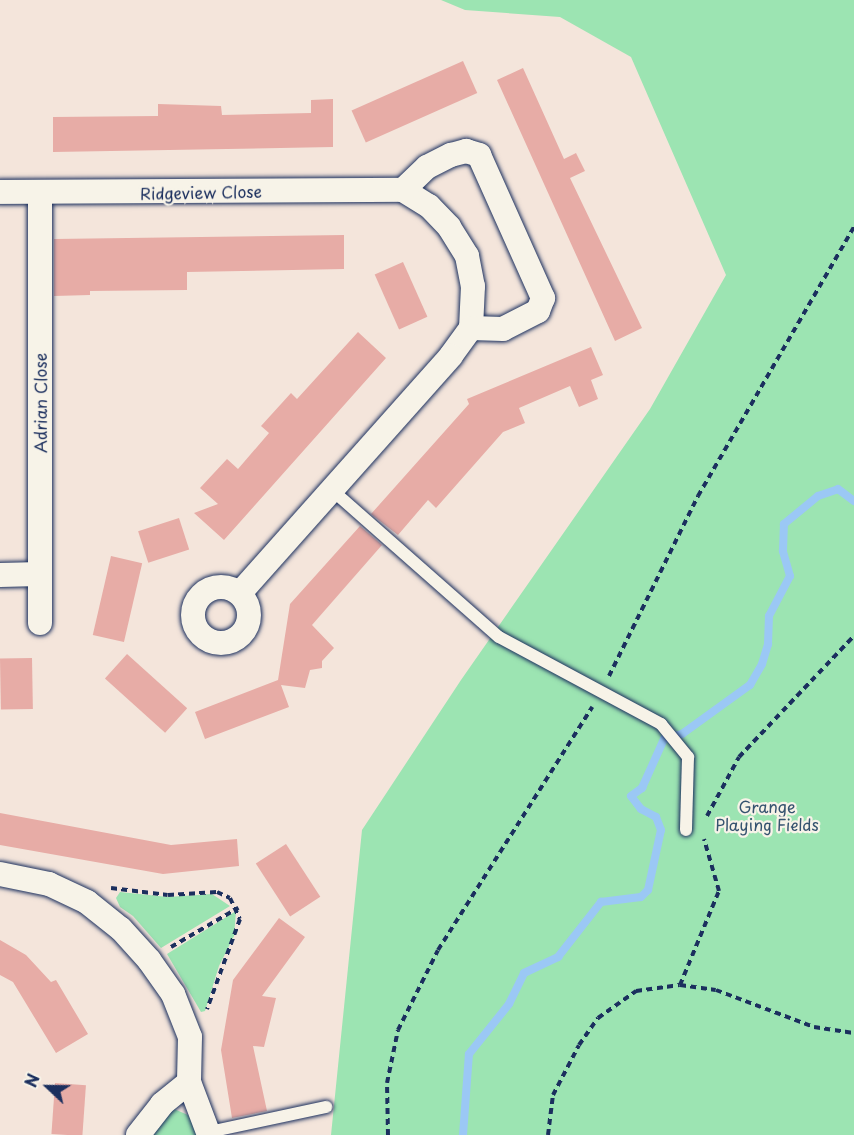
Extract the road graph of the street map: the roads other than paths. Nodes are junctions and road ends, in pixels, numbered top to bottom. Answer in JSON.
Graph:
{"nodes":[{"id":1,"x":403,"y":190,"type":"junction"},
{"id":2,"x":0,"y":192,"type":"edge"},
{"id":3,"x":40,"y":193,"type":"junction"},
{"id":4,"x":471,"y":328,"type":"junction"},
{"id":5,"x":332,"y":490,"type":"junction"},
{"id":6,"x":40,"y":574,"type":"junction"},
{"id":7,"x":0,"y":575,"type":"edge"},
{"id":8,"x":240,"y":593,"type":"dead end"},
{"id":9,"x":40,"y":623,"type":"dead end"},
{"id":10,"x":686,"y":830,"type":"dead end"},
{"id":11,"x":0,"y":874,"type":"edge"},
{"id":12,"x":189,"y":1082,"type":"junction"},
{"id":13,"x":326,"y":1107,"type":"dead end"},
{"id":14,"x":209,"y":1134,"type":"edge"},
{"id":15,"x":138,"y":1135,"type":"edge"}],
"edges":[{"from":1,"to":3,"type":"street","name":"Ridgeview Close"},
{"from":1,"to":4,"type":"street"},
{"from":1,"to":4,"type":"street"},
{"from":2,"to":3,"type":"street","name":"Ridgeview Close"},
{"from":3,"to":6,"type":"street","name":"Adrian Close"},
{"from":4,"to":5,"type":"street"},
{"from":5,"to":8,"type":"street"},
{"from":5,"to":10,"type":"lane"},
{"from":6,"to":7,"type":"street"},
{"from":6,"to":9,"type":"street","name":"Adrian Close"},
{"from":11,"to":12,"type":"street"},
{"from":12,"to":14,"type":"street"},
{"from":12,"to":15,"type":"street"},
{"from":13,"to":14,"type":"lane"}]}
